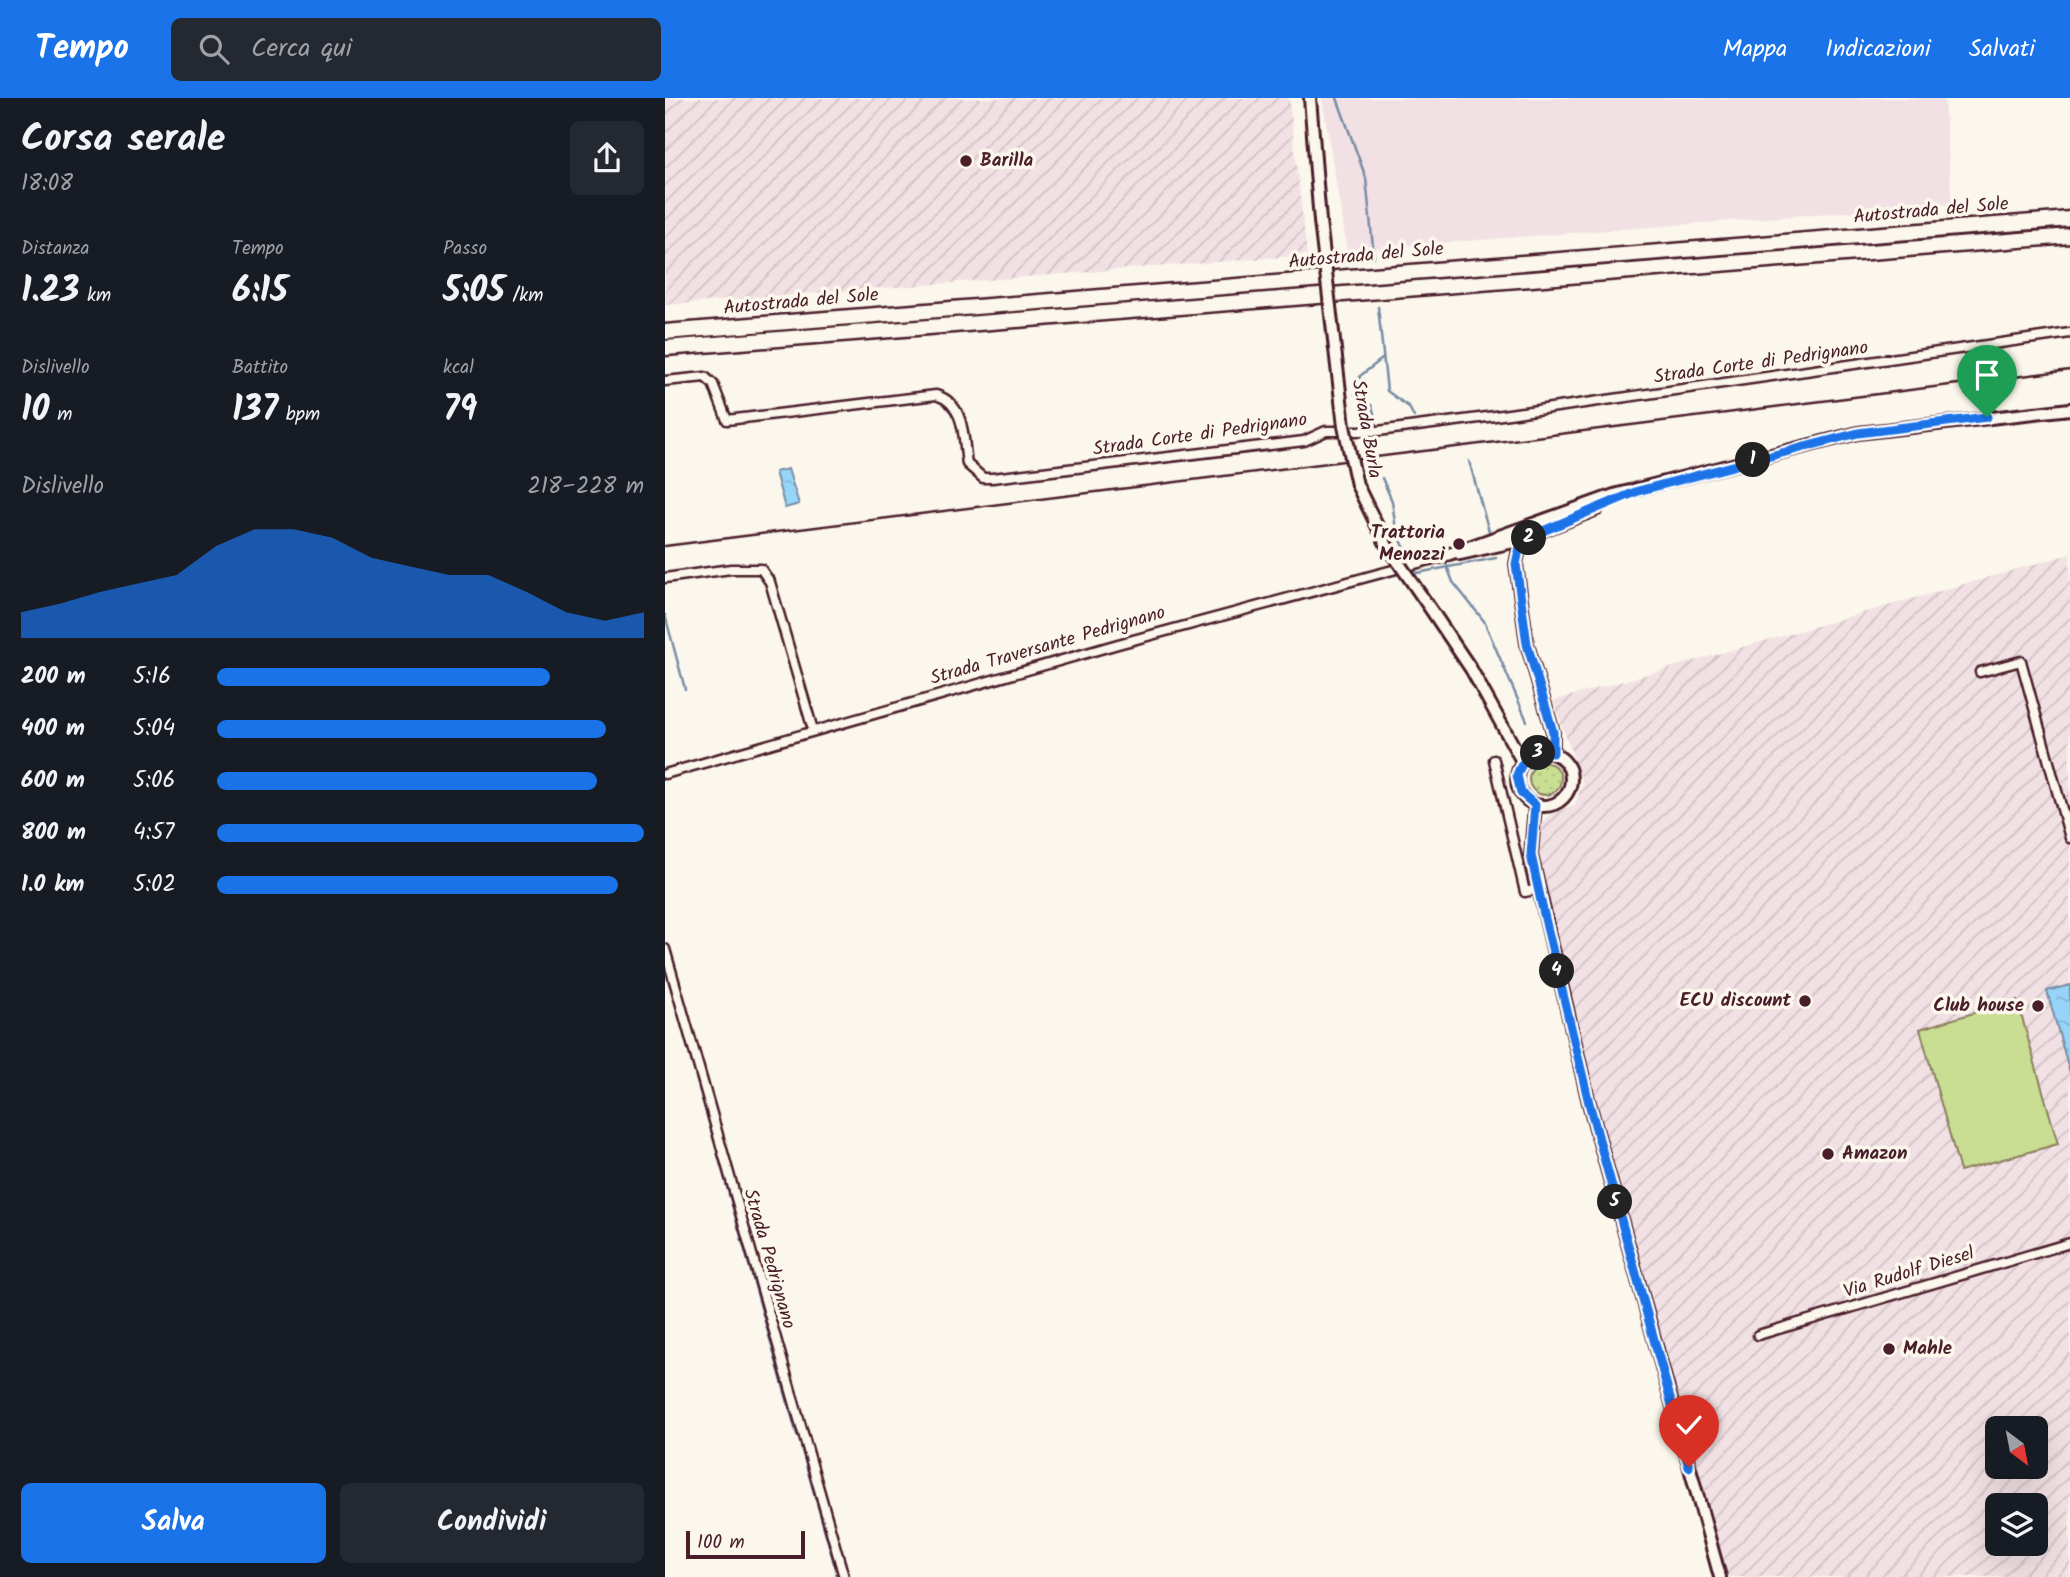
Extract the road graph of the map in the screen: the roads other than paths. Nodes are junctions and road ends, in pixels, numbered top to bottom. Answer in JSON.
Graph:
{"nodes":[{"id":1,"x":1310,"y":98,"type":"edge"},
{"id":2,"x":2070,"y":219,"type":"edge"},
{"id":3,"x":2070,"y":236,"type":"edge"},
{"id":4,"x":665,"y":332,"type":"edge"},
{"id":5,"x":2070,"y":332,"type":"edge"},
{"id":6,"x":665,"y":348,"type":"edge"},
{"id":7,"x":665,"y":381,"type":"edge"},
{"id":8,"x":2070,"y":410,"type":"edge"},
{"id":9,"x":1638,"y":491,"type":"junction"},
{"id":10,"x":1581,"y":508,"type":"junction"},
{"id":11,"x":1500,"y":536,"type":"junction"},
{"id":12,"x":1516,"y":546,"type":"junction"},
{"id":13,"x":1493,"y":548,"type":"junction"},
{"id":14,"x":1441,"y":557,"type":"junction"},
{"id":15,"x":1516,"y":564,"type":"junction"},
{"id":16,"x":665,"y":578,"type":"edge"},
{"id":17,"x":1980,"y":672,"type":"dead end"},
{"id":18,"x":813,"y":730,"type":"junction"},
{"id":19,"x":1553,"y":753,"type":"junction"},
{"id":20,"x":1494,"y":760,"type":"dead end"},
{"id":21,"x":1523,"y":763,"type":"junction"},
{"id":22,"x":665,"y":774,"type":"edge"},
{"id":23,"x":1535,"y":805,"type":"junction"},
{"id":24,"x":2070,"y":838,"type":"edge"},
{"id":25,"x":1539,"y":889,"type":"junction"},
{"id":26,"x":665,"y":949,"type":"edge"},
{"id":27,"x":2070,"y":1243,"type":"edge"},
{"id":28,"x":1758,"y":1335,"type":"dead end"},
{"id":29,"x":844,"y":1577,"type":"edge"},
{"id":30,"x":1720,"y":1577,"type":"edge"}],
"edges":[{"from":1,"to":21,"type":"main road","name":"Strada Burla","bridge":true},
{"from":2,"to":4,"type":"highway","name":"Autostrada del Sole"},
{"from":3,"to":6,"type":"highway","name":"Autostrada del Sole"},
{"from":5,"to":7,"type":"street","name":"Strada Corte di Pedrignano"},
{"from":8,"to":9,"type":"main road","name":"Strada Traversante Pedrignano"},
{"from":9,"to":10,"type":"main road","name":"Strada Traversante Pedrignano"},
{"from":9,"to":12,"type":"main road","name":"Strada Traversante Pedrignano"},
{"from":10,"to":11,"type":"main road","name":"Strada Traversante Pedrignano"},
{"from":10,"to":12,"type":"main road","name":"Strada Traversante Pedrignano"},
{"from":11,"to":12,"type":"main road"},
{"from":11,"to":14,"type":"main road","name":"Strada Traversante Pedrignano"},
{"from":12,"to":13,"type":"main road","name":"Strada Traversante Pedrignano"},
{"from":12,"to":15,"type":"main road"},
{"from":13,"to":14,"type":"main road","name":"Strada Traversante Pedrignano"},
{"from":13,"to":15,"type":"main road"},
{"from":14,"to":18,"type":"street","name":"Strada Traversante Pedrignano"},
{"from":15,"to":19,"type":"main road"},
{"from":16,"to":18,"type":"street"},
{"from":17,"to":24,"type":"street"},
{"from":18,"to":22,"type":"street","name":"Strada Traversante Pedrignano"},
{"from":19,"to":21,"type":"main road"},
{"from":19,"to":23,"type":"main road"},
{"from":20,"to":25,"type":"street"},
{"from":21,"to":23,"type":"main road","name":"Strada Burla"},
{"from":23,"to":25,"type":"main road"},
{"from":25,"to":30,"type":"main road"},
{"from":26,"to":29,"type":"street","name":"Strada Pedrignano"},
{"from":27,"to":28,"type":"street","name":"Via Rudolf Diesel"}]}
